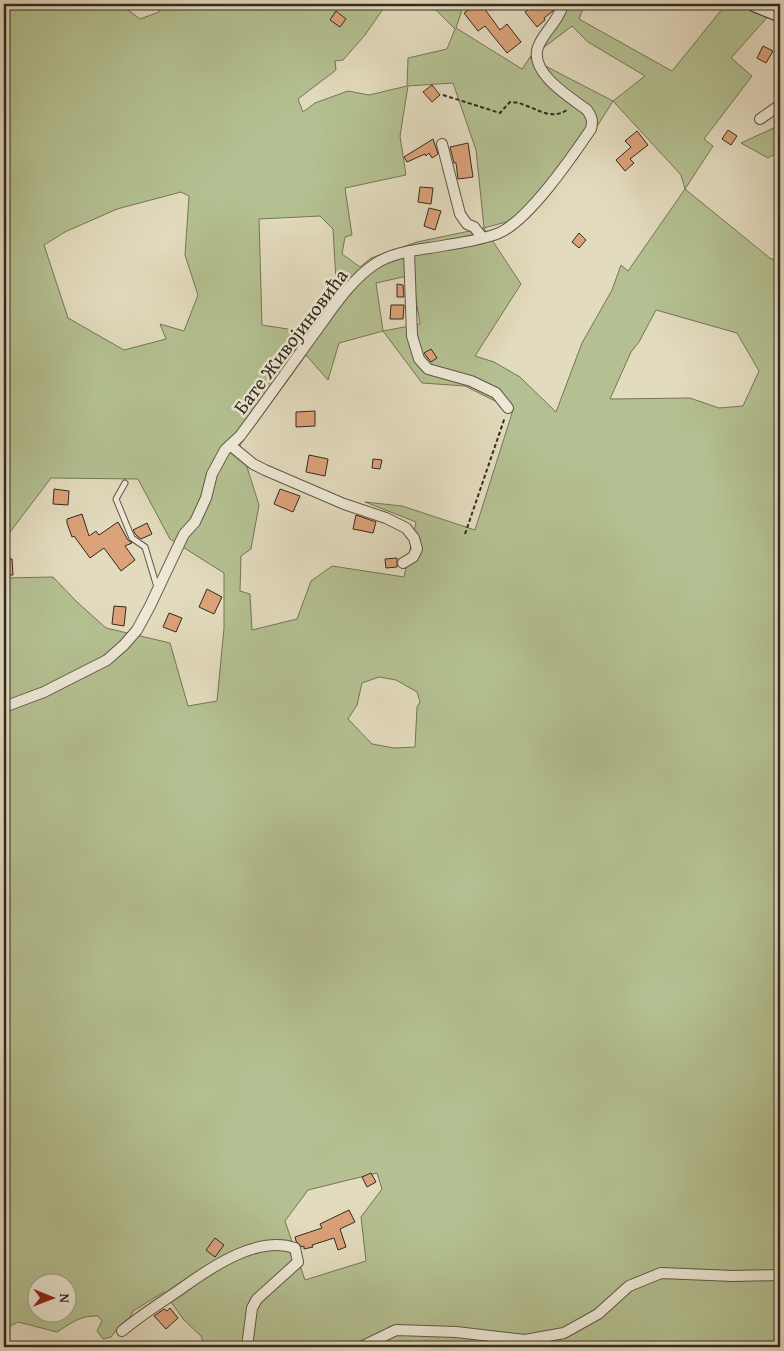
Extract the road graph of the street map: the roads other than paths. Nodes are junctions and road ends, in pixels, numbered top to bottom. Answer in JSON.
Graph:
{"nodes":[{"id":1,"x":563,"y":4,"type":"edge"},
{"id":2,"x":755,"y":4,"type":"edge"},
{"id":3,"x":780,"y":14,"type":"edge"},
{"id":4,"x":780,"y":105,"type":"edge"},
{"id":5,"x":760,"y":119,"type":"dead end"},
{"id":6,"x":442,"y":144,"type":"dead end"},
{"id":7,"x":482,"y":237,"type":"junction"},
{"id":8,"x":409,"y":251,"type":"junction"},
{"id":9,"x":508,"y":408,"type":"road end"},
{"id":10,"x":230,"y":445,"type":"junction"},
{"id":11,"x":125,"y":483,"type":"dead end"},
{"id":12,"x":403,"y":563,"type":"dead end"},
{"id":13,"x":158,"y":590,"type":"junction"},
{"id":14,"x":4,"y":707,"type":"edge"},
{"id":15,"x":780,"y":1275,"type":"edge"},
{"id":16,"x":122,"y":1331,"type":"dead end"},
{"id":17,"x":247,"y":1347,"type":"edge"},
{"id":18,"x":360,"y":1347,"type":"edge"}],
"edges":[{"from":1,"to":7,"type":"street","name":"Бате Живојиновића"},
{"from":2,"to":3,"type":"street"},
{"from":4,"to":5,"type":"street"},
{"from":6,"to":7,"type":"street"},
{"from":7,"to":8,"type":"street","name":"Бате Живојиновића"},
{"from":8,"to":9,"type":"street"},
{"from":8,"to":10,"type":"street","name":"Бате Живојиновића"},
{"from":10,"to":12,"type":"street"},
{"from":10,"to":13,"type":"street","name":"Бате Живојиновића"},
{"from":11,"to":13,"type":"lane"},
{"from":13,"to":14,"type":"street","name":"Бате Живојиновића"},
{"from":15,"to":18,"type":"street"},
{"from":16,"to":17,"type":"street"}]}
